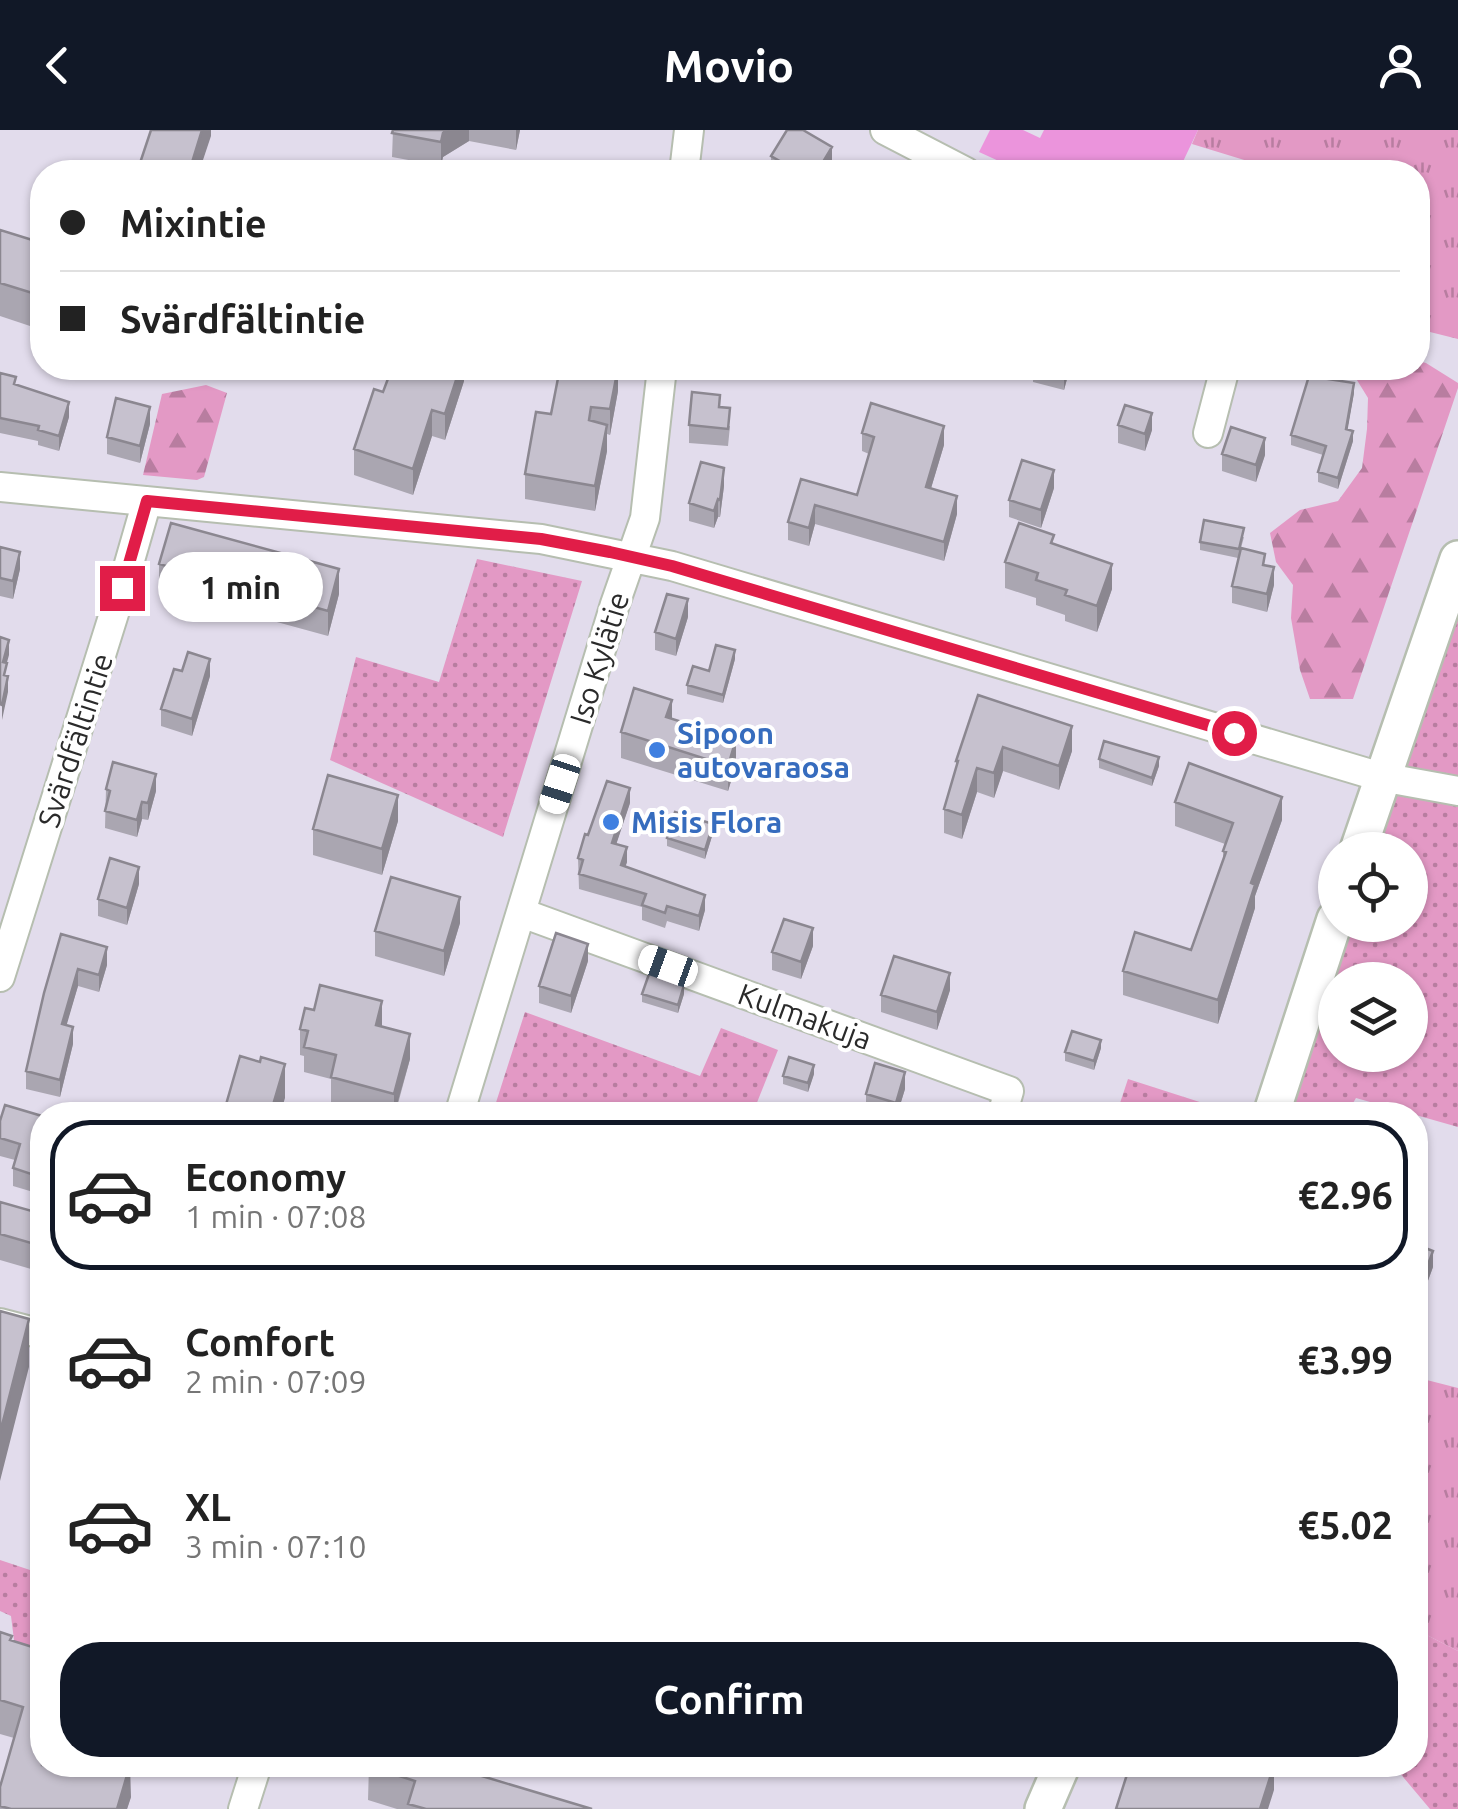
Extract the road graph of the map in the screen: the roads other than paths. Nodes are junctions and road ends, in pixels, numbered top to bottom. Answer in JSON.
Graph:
{"nodes":[{"id":1,"x":689,"y":130,"type":"edge"},
{"id":2,"x":885,"y":130,"type":"edge"},
{"id":3,"x":685,"y":160,"type":"edge"},
{"id":4,"x":943,"y":160,"type":"edge"},
{"id":5,"x":661,"y":380,"type":"edge"},
{"id":6,"x":1223,"y":380,"type":"edge"},
{"id":7,"x":1208,"y":433,"type":"dead end"},
{"id":8,"x":0,"y":487,"type":"edge"},
{"id":9,"x":147,"y":501,"type":"junction"},
{"id":10,"x":632,"y":557,"type":"junction"},
{"id":11,"x":1458,"y":559,"type":"edge"},
{"id":12,"x":1382,"y":777,"type":"junction"},
{"id":13,"x":1458,"y":791,"type":"edge"},
{"id":14,"x":1364,"y":832,"type":"edge"},
{"id":15,"x":522,"y":913,"type":"junction"},
{"id":16,"x":1327,"y":942,"type":"edge"},
{"id":17,"x":0,"y":977,"type":"edge"},
{"id":18,"x":463,"y":1102,"type":"edge"},
{"id":19,"x":1006,"y":1102,"type":"edge"},
{"id":20,"x":1275,"y":1102,"type":"edge"},
{"id":21,"x":0,"y":1323,"type":"edge"},
{"id":22,"x":30,"y":1331,"type":"edge"},
{"id":23,"x":253,"y":1777,"type":"edge"},
{"id":24,"x":1058,"y":1777,"type":"edge"},
{"id":25,"x":1062,"y":1777,"type":"edge"},
{"id":26,"x":243,"y":1809,"type":"edge"},
{"id":27,"x":1043,"y":1809,"type":"edge"},
{"id":28,"x":1055,"y":1809,"type":"edge"}],
"edges":[{"from":1,"to":3,"type":"street"},
{"from":2,"to":4,"type":"street"},
{"from":5,"to":10,"type":"street","name":"Iso Kylätie"},
{"from":6,"to":7,"type":"street"},
{"from":8,"to":9,"type":"street"},
{"from":9,"to":10,"type":"street"},
{"from":9,"to":17,"type":"street","name":"Svärdfältintie"},
{"from":10,"to":12,"type":"street"},
{"from":10,"to":15,"type":"street","name":"Iso Kylätie"},
{"from":11,"to":12,"type":"street"},
{"from":12,"to":13,"type":"street"},
{"from":12,"to":14,"type":"street"},
{"from":15,"to":18,"type":"street","name":"Iso Kylätie"},
{"from":15,"to":19,"type":"street","name":"Kulmakuja"},
{"from":16,"to":20,"type":"street"},
{"from":21,"to":22,"type":"street"},
{"from":23,"to":26,"type":"street"},
{"from":24,"to":27,"type":"street"},
{"from":25,"to":28,"type":"street"}]}
